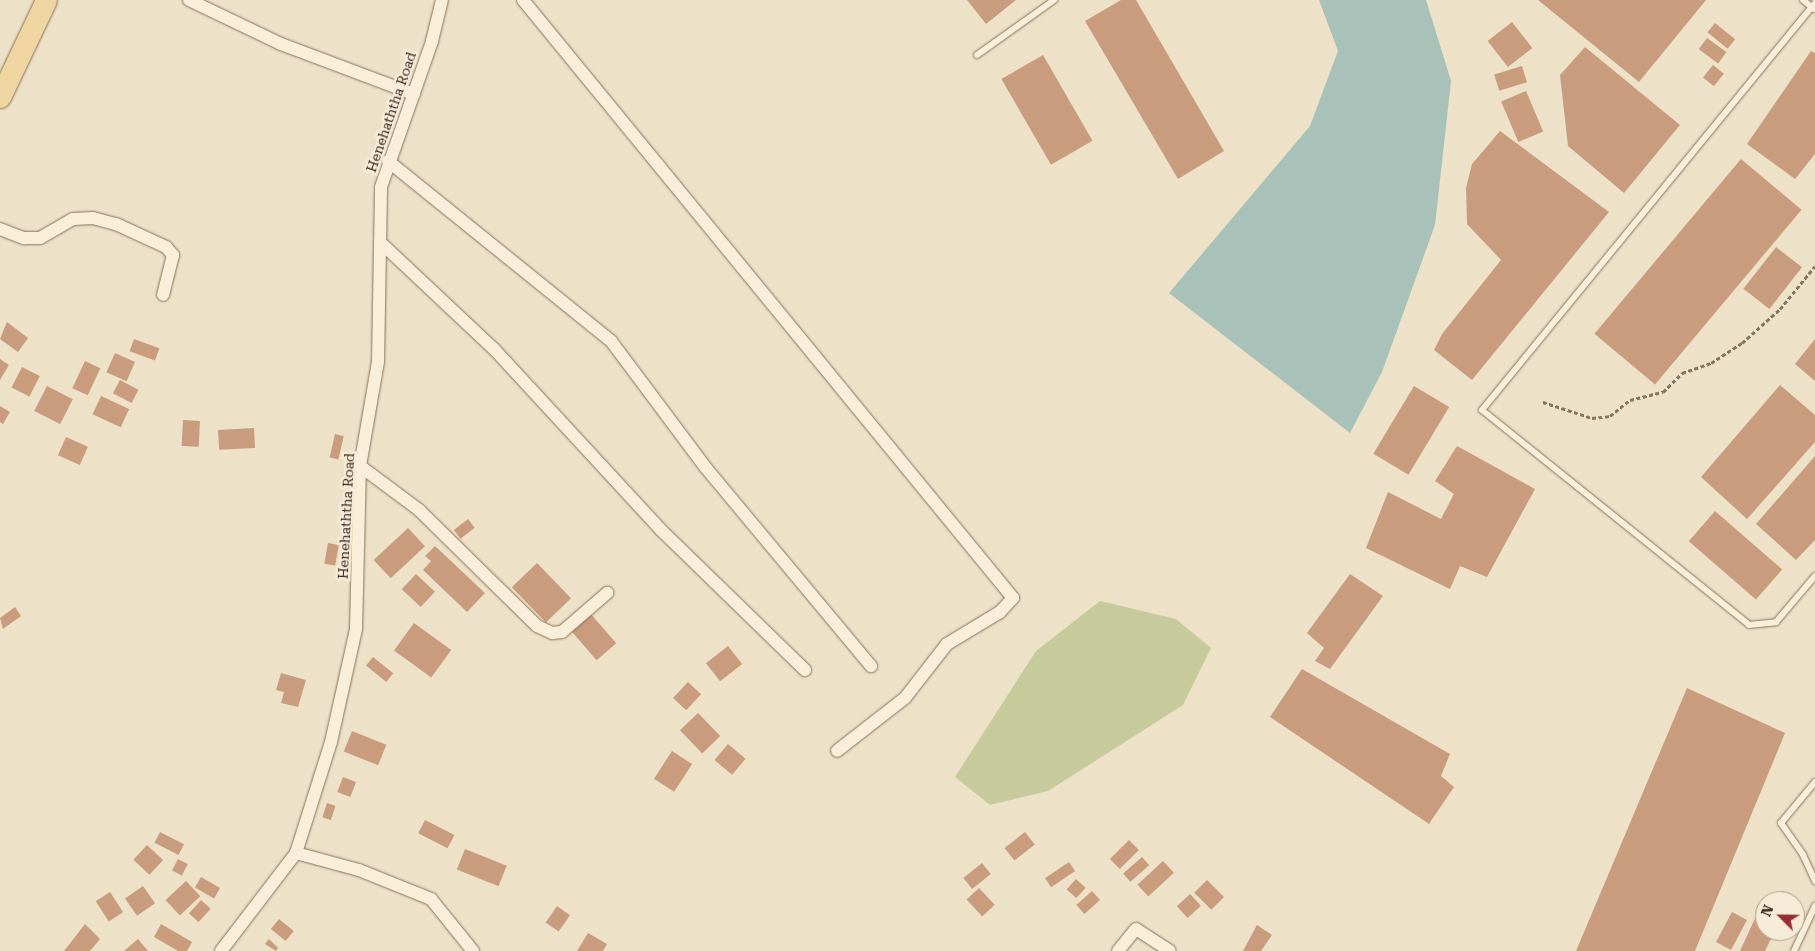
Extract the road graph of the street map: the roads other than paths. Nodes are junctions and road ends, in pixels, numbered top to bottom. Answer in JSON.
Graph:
{"nodes":[{"id":1,"x":46,"y":0,"type":"edge"},
{"id":2,"x":189,"y":0,"type":"edge"},
{"id":3,"x":442,"y":0,"type":"edge"},
{"id":4,"x":523,"y":0,"type":"edge"},
{"id":5,"x":1054,"y":0,"type":"edge"},
{"id":6,"x":1803,"y":0,"type":"edge"},
{"id":7,"x":1814,"y":7,"type":"edge"},
{"id":8,"x":977,"y":55,"type":"dead end"},
{"id":9,"x":414,"y":94,"type":"junction"},
{"id":10,"x":0,"y":97,"type":"edge"},
{"id":11,"x":388,"y":161,"type":"junction"},
{"id":12,"x":0,"y":229,"type":"edge"},
{"id":13,"x":380,"y":242,"type":"junction"},
{"id":14,"x":163,"y":295,"type":"dead end"},
{"id":15,"x":360,"y":466,"type":"junction"},
{"id":16,"x":1815,"y":576,"type":"edge"},
{"id":17,"x":607,"y":593,"type":"dead end"},
{"id":18,"x":871,"y":666,"type":"dead end"},
{"id":19,"x":805,"y":670,"type":"dead end"},
{"id":20,"x":837,"y":751,"type":"dead end"},
{"id":21,"x":1815,"y":782,"type":"edge"},
{"id":22,"x":296,"y":853,"type":"junction"},
{"id":23,"x":1815,"y":882,"type":"edge"},
{"id":24,"x":1815,"y":906,"type":"edge"},
{"id":25,"x":221,"y":951,"type":"edge"},
{"id":26,"x":473,"y":951,"type":"edge"},
{"id":27,"x":1118,"y":951,"type":"edge"},
{"id":28,"x":1170,"y":951,"type":"edge"},
{"id":29,"x":1794,"y":951,"type":"edge"}],
"edges":[{"from":1,"to":10,"type":"main road"},
{"from":2,"to":9,"type":"street"},
{"from":3,"to":9,"type":"street","name":"Henehaththa Road"},
{"from":4,"to":20,"type":"street"},
{"from":5,"to":8,"type":"lane"},
{"from":6,"to":7,"type":"lane"},
{"from":7,"to":16,"type":"lane"},
{"from":9,"to":11,"type":"street","name":"Henehaththa Road"},
{"from":11,"to":13,"type":"street","name":"Henehaththa Road"},
{"from":11,"to":18,"type":"street"},
{"from":12,"to":14,"type":"street"},
{"from":13,"to":15,"type":"street","name":"Henehaththa Road"},
{"from":13,"to":19,"type":"street"},
{"from":15,"to":17,"type":"street"},
{"from":15,"to":22,"type":"street","name":"Henehaththa Road"},
{"from":21,"to":23,"type":"lane"},
{"from":22,"to":25,"type":"street","name":"Henehaththa Road"},
{"from":22,"to":26,"type":"street"},
{"from":24,"to":29,"type":"lane"},
{"from":27,"to":28,"type":"street"}]}
